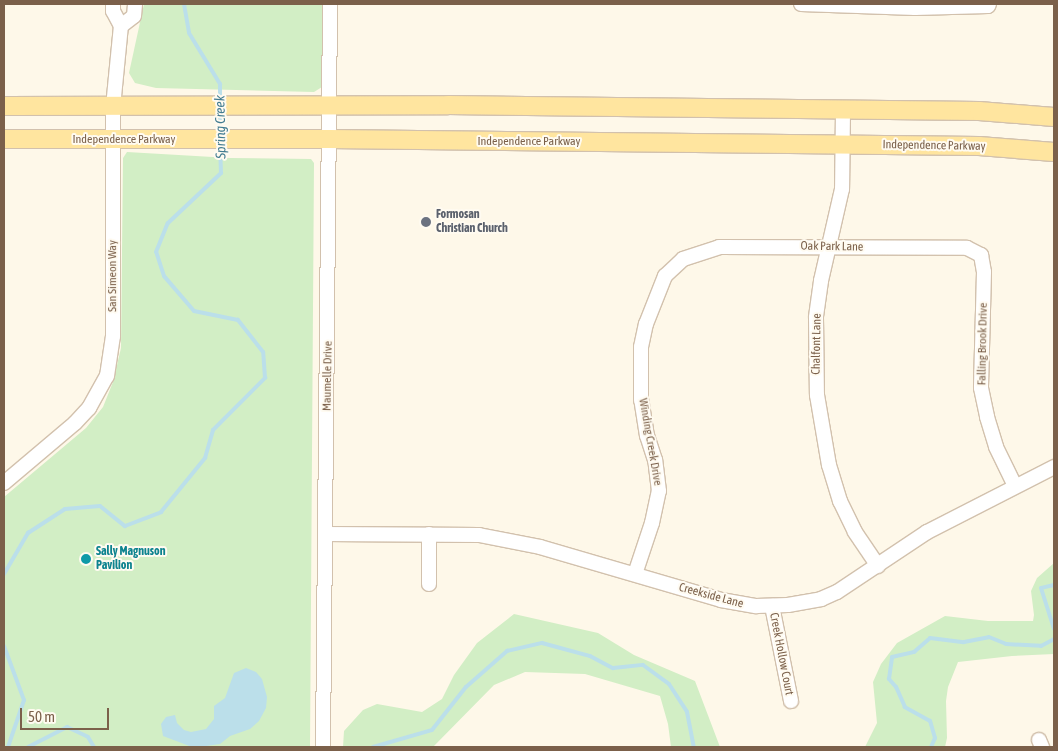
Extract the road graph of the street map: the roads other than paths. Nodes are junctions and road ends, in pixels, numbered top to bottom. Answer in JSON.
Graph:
{"nodes":[{"id":1,"x":114,"y":4,"type":"edge"},
{"id":2,"x":135,"y":4,"type":"edge"},
{"id":3,"x":330,"y":4,"type":"edge"},
{"id":4,"x":801,"y":4,"type":"edge"},
{"id":5,"x":838,"y":5,"type":"edge"},
{"id":6,"x":989,"y":5,"type":"edge"},
{"id":7,"x":121,"y":26,"type":"junction"},
{"id":8,"x":4,"y":106,"type":"edge"},
{"id":9,"x":329,"y":106,"type":"junction"},
{"id":10,"x":113,"y":107,"type":"junction"},
{"id":11,"x":843,"y":111,"type":"junction"},
{"id":12,"x":1054,"y":117,"type":"edge"},
{"id":13,"x":4,"y":139,"type":"edge"},
{"id":14,"x":328,"y":139,"type":"junction"},
{"id":15,"x":113,"y":140,"type":"junction"},
{"id":16,"x":842,"y":146,"type":"junction"},
{"id":17,"x":1054,"y":152,"type":"edge"},
{"id":18,"x":830,"y":246,"type":"junction"},
{"id":19,"x":981,"y":255,"type":"joint"},
{"id":20,"x":683,"y":259,"type":"joint"},
{"id":21,"x":1054,"y":467,"type":"edge"},
{"id":22,"x":4,"y":482,"type":"edge"},
{"id":23,"x":1015,"y":486,"type":"junction"},
{"id":24,"x":326,"y":534,"type":"junction"},
{"id":25,"x":429,"y":534,"type":"junction"},
{"id":26,"x":878,"y":566,"type":"junction"},
{"id":27,"x":635,"y":574,"type":"junction"},
{"id":28,"x":429,"y":584,"type":"dead end"},
{"id":29,"x":772,"y":606,"type":"junction"},
{"id":30,"x":791,"y":702,"type":"dead end"},
{"id":31,"x":323,"y":747,"type":"edge"}],
"edges":[{"from":1,"to":7,"type":"street","name":"San Simeon Way"},
{"from":2,"to":7,"type":"street"},
{"from":3,"to":9,"type":"street","name":"Maumelle Drive"},
{"from":4,"to":5,"type":"street"},
{"from":5,"to":6,"type":"street"},
{"from":7,"to":10,"type":"street","name":"San Simeon Way"},
{"from":8,"to":10,"type":"main road"},
{"from":9,"to":10,"type":"main road"},
{"from":9,"to":11,"type":"main road"},
{"from":9,"to":14,"type":"street","name":"Maumelle Drive"},
{"from":10,"to":15,"type":"street","name":"San Simeon Way"},
{"from":11,"to":12,"type":"main road"},
{"from":11,"to":16,"type":"street","name":"Chalfont Lane"},
{"from":13,"to":15,"type":"main road","name":"Independence Parkway"},
{"from":14,"to":15,"type":"main road","name":"Independence Parkway"},
{"from":14,"to":16,"type":"main road","name":"Independence Parkway"},
{"from":14,"to":24,"type":"street","name":"Maumelle Drive"},
{"from":15,"to":22,"type":"street","name":"San Simeon Way"},
{"from":16,"to":17,"type":"main road","name":"Independence Parkway"},
{"from":16,"to":18,"type":"street","name":"Chalfont Lane"},
{"from":18,"to":19,"type":"street","name":"Oak Park Lane"},
{"from":18,"to":20,"type":"street","name":"Oak Park Lane"},
{"from":18,"to":26,"type":"street","name":"Chalfont Lane"},
{"from":19,"to":23,"type":"street","name":"Falling Brook Drive"},
{"from":20,"to":27,"type":"street","name":"Winding Creek Drive"},
{"from":21,"to":23,"type":"street","name":"Creekside Lane"},
{"from":23,"to":26,"type":"street","name":"Creekside Lane"},
{"from":24,"to":25,"type":"street","name":"Creekside Lane"},
{"from":24,"to":31,"type":"street","name":"Maumelle Drive"},
{"from":25,"to":27,"type":"street","name":"Creekside Lane"},
{"from":25,"to":28,"type":"street"},
{"from":26,"to":29,"type":"street","name":"Creekside Lane"},
{"from":27,"to":29,"type":"street","name":"Creekside Lane"},
{"from":29,"to":30,"type":"street","name":"Creek Hollow Court"}]}
